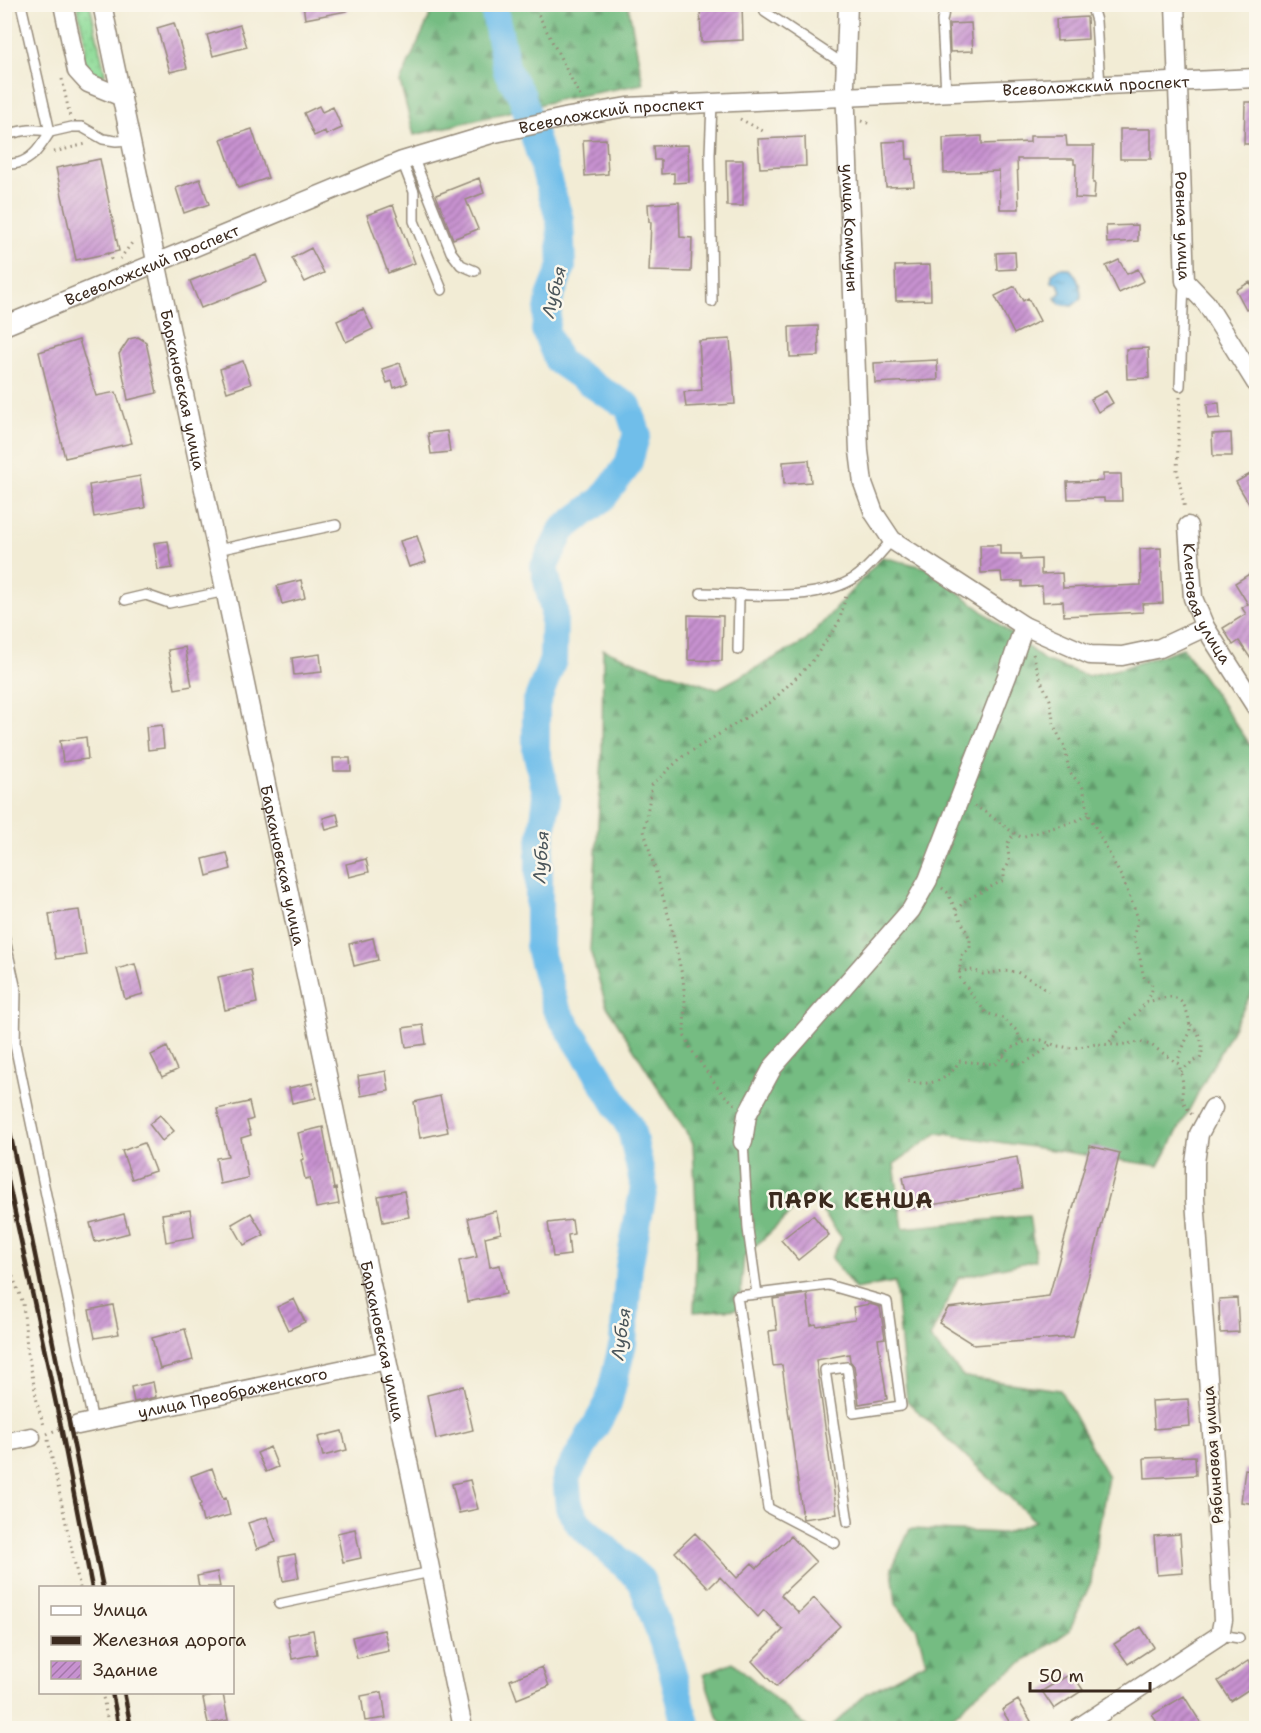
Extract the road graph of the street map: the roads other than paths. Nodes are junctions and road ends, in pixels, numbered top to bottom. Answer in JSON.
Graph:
{"nodes":[{"id":1,"x":21,"y":4,"type":"edge"},
{"id":2,"x":63,"y":4,"type":"edge"},
{"id":3,"x":102,"y":4,"type":"edge"},
{"id":4,"x":848,"y":4,"type":"edge"},
{"id":5,"x":1091,"y":4,"type":"edge"},
{"id":6,"x":1175,"y":4,"type":"edge"},
{"id":7,"x":944,"y":11,"type":"dead end"},
{"id":8,"x":765,"y":12,"type":"dead end"},
{"id":9,"x":845,"y":65,"type":"junction"},
{"id":10,"x":1257,"y":78,"type":"edge"},
{"id":11,"x":1178,"y":82,"type":"junction"},
{"id":12,"x":1100,"y":86,"type":"junction"},
{"id":13,"x":946,"y":93,"type":"junction"},
{"id":14,"x":122,"y":97,"type":"junction"},
{"id":15,"x":845,"y":97,"type":"junction"},
{"id":16,"x":712,"y":103,"type":"junction"},
{"id":17,"x":50,"y":132,"type":"junction"},
{"id":18,"x":4,"y":135,"type":"edge"},
{"id":19,"x":131,"y":140,"type":"junction"},
{"id":20,"x":407,"y":159,"type":"junction"},
{"id":21,"x":4,"y":161,"type":"edge"},
{"id":22,"x":157,"y":264,"type":"junction"},
{"id":23,"x":475,"y":271,"type":"dead end"},
{"id":24,"x":1185,"y":281,"type":"junction"},
{"id":25,"x":442,"y":290,"type":"dead end"},
{"id":26,"x":712,"y":302,"type":"dead end"},
{"id":27,"x":4,"y":326,"type":"edge"},
{"id":28,"x":1257,"y":383,"type":"edge"},
{"id":29,"x":1180,"y":386,"type":"road end"},
{"id":30,"x":336,"y":525,"type":"dead end"},
{"id":31,"x":1188,"y":526,"type":"road end"},
{"id":32,"x":892,"y":540,"type":"junction"},
{"id":33,"x":218,"y":550,"type":"junction"},
{"id":34,"x":226,"y":591,"type":"junction"},
{"id":35,"x":701,"y":593,"type":"dead end"},
{"id":36,"x":739,"y":594,"type":"junction"},
{"id":37,"x":125,"y":600,"type":"dead end"},
{"id":38,"x":1024,"y":626,"type":"junction"},
{"id":39,"x":1205,"y":627,"type":"junction"},
{"id":40,"x":738,"y":650,"type":"dead end"},
{"id":41,"x":1257,"y":707,"type":"edge"},
{"id":42,"x":4,"y":935,"type":"edge"},
{"id":43,"x":1213,"y":1108,"type":"dead end"},
{"id":44,"x":743,"y":1142,"type":"joint"},
{"id":45,"x":758,"y":1294,"type":"junction"},
{"id":46,"x":387,"y":1360,"type":"junction"},
{"id":47,"x":85,"y":1423,"type":"joint"},
{"id":48,"x":39,"y":1436,"type":"road end"},
{"id":49,"x":4,"y":1443,"type":"edge"},
{"id":50,"x":848,"y":1522,"type":"dead end"},
{"id":51,"x":835,"y":1543,"type":"dead end"},
{"id":52,"x":431,"y":1572,"type":"junction"},
{"id":53,"x":279,"y":1604,"type":"dead end"},
{"id":54,"x":1220,"y":1635,"type":"junction"},
{"id":55,"x":1239,"y":1638,"type":"dead end"},
{"id":56,"x":463,"y":1728,"type":"edge"},
{"id":57,"x":1078,"y":1728,"type":"edge"}],
"edges":[{"from":1,"to":17,"type":"lane"},
{"from":2,"to":14,"type":"street"},
{"from":3,"to":14,"type":"street","name":"Баркановская улица"},
{"from":4,"to":9,"type":"street","name":"улица Коммуны"},
{"from":5,"to":12,"type":"lane"},
{"from":6,"to":11,"type":"street","name":"Ровная улица"},
{"from":7,"to":13,"type":"lane"},
{"from":8,"to":9,"type":"lane"},
{"from":9,"to":15,"type":"street","name":"улица Коммуны"},
{"from":10,"to":11,"type":"street","name":"Всеволожский проспект"},
{"from":11,"to":12,"type":"street","name":"Всеволожский проспект"},
{"from":11,"to":24,"type":"street","name":"Ровная улица"},
{"from":12,"to":13,"type":"street","name":"Всеволожский проспект"},
{"from":13,"to":15,"type":"street","name":"Всеволожский проспект"},
{"from":14,"to":19,"type":"street","name":"Баркановская улица"},
{"from":15,"to":16,"type":"street","name":"Всеволожский проспект"},
{"from":15,"to":32,"type":"street","name":"улица Коммуны"},
{"from":16,"to":20,"type":"street","name":"Всеволожский проспект"},
{"from":16,"to":26,"type":"lane"},
{"from":17,"to":18,"type":"lane"},
{"from":17,"to":19,"type":"lane"},
{"from":17,"to":21,"type":"lane"},
{"from":19,"to":22,"type":"street","name":"Баркановская улица"},
{"from":20,"to":22,"type":"street","name":"Всеволожский проспект"},
{"from":20,"to":23,"type":"lane"},
{"from":20,"to":25,"type":"lane"},
{"from":22,"to":27,"type":"street","name":"Всеволожский проспект"},
{"from":22,"to":33,"type":"street","name":"Баркановская улица"},
{"from":24,"to":28,"type":"street","name":"Ровная улица"},
{"from":24,"to":29,"type":"lane"},
{"from":30,"to":33,"type":"lane"},
{"from":31,"to":39,"type":"street","name":"Кленовая улица"},
{"from":32,"to":36,"type":"lane"},
{"from":32,"to":38,"type":"street"},
{"from":33,"to":34,"type":"street","name":"Баркановская улица"},
{"from":34,"to":37,"type":"lane"},
{"from":34,"to":46,"type":"street","name":"Баркановская улица"},
{"from":35,"to":36,"type":"lane"},
{"from":36,"to":40,"type":"lane"},
{"from":38,"to":39,"type":"street"},
{"from":38,"to":44,"type":"street"},
{"from":39,"to":41,"type":"street","name":"Кленовая улица"},
{"from":42,"to":47,"type":"lane"},
{"from":43,"to":54,"type":"street","name":"Рябиновая улица"},
{"from":44,"to":45,"type":"lane"},
{"from":45,"to":50,"type":"lane"},
{"from":45,"to":51,"type":"lane"},
{"from":46,"to":47,"type":"street","name":"улица Преображенского"},
{"from":46,"to":52,"type":"street","name":"Баркановская улица"},
{"from":48,"to":49,"type":"street"},
{"from":52,"to":53,"type":"lane"},
{"from":52,"to":56,"type":"street","name":"Баркановская улица"},
{"from":54,"to":55,"type":"lane"},
{"from":54,"to":57,"type":"street"}]}
